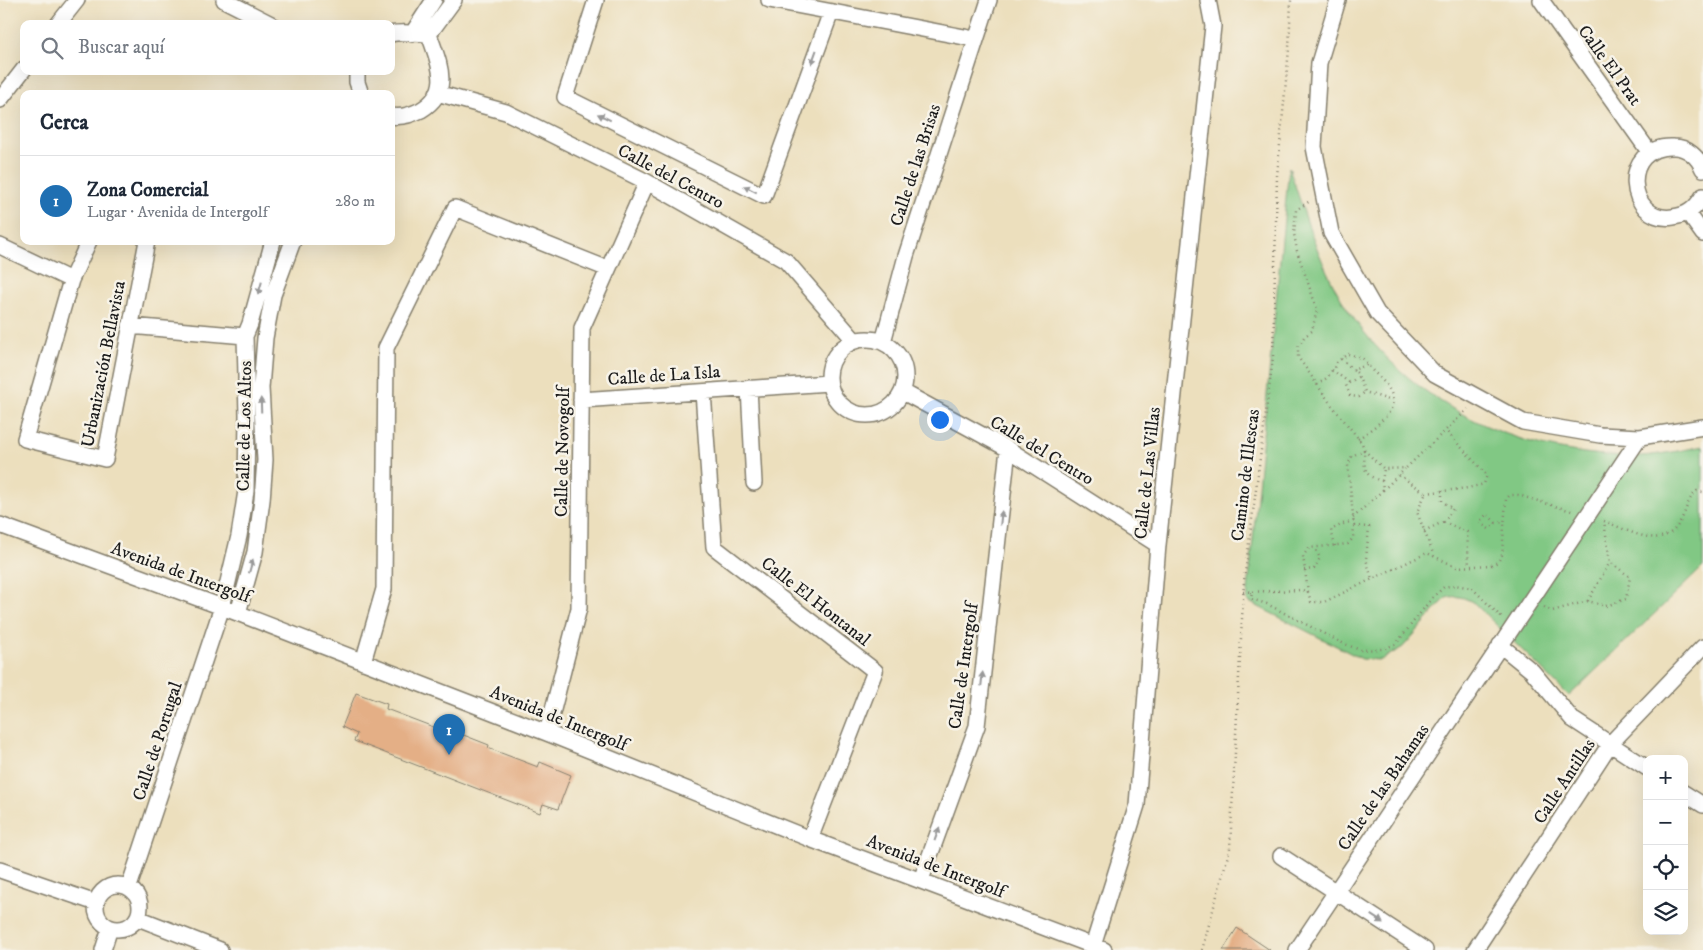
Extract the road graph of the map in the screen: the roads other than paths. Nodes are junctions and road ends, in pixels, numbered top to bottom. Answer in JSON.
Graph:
{"nodes":[{"id":1,"x":76,"y":0,"type":"edge"},
{"id":2,"x":224,"y":0,"type":"edge"},
{"id":3,"x":434,"y":0,"type":"edge"},
{"id":4,"x":454,"y":0,"type":"edge"},
{"id":5,"x":596,"y":0,"type":"edge"},
{"id":6,"x":770,"y":0,"type":"edge"},
{"id":7,"x":989,"y":0,"type":"edge"},
{"id":8,"x":1208,"y":0,"type":"edge"},
{"id":9,"x":1338,"y":0,"type":"edge"},
{"id":10,"x":1541,"y":0,"type":"edge"},
{"id":11,"x":831,"y":12,"type":"junction"},
{"id":12,"x":61,"y":20,"type":"edge"},
{"id":13,"x":263,"y":20,"type":"edge"},
{"id":14,"x":395,"y":33,"type":"edge"},
{"id":15,"x":412,"y":34,"type":"junction"},
{"id":16,"x":429,"y":34,"type":"junction"},
{"id":17,"x":975,"y":39,"type":"junction"},
{"id":18,"x":20,"y":74,"type":"edge"},
{"id":19,"x":357,"y":75,"type":"edge"},
{"id":20,"x":360,"y":90,"type":"edge"},
{"id":21,"x":437,"y":93,"type":"junction"},
{"id":22,"x":0,"y":100,"type":"edge"},
{"id":23,"x":395,"y":117,"type":"edge"},
{"id":24,"x":1650,"y":153,"type":"junction"},
{"id":25,"x":1702,"y":162,"type":"edge"},
{"id":26,"x":647,"y":182,"type":"junction"},
{"id":27,"x":1703,"y":196,"type":"edge"},
{"id":28,"x":1688,"y":213,"type":"junction"},
{"id":29,"x":1703,"y":234,"type":"edge"},
{"id":30,"x":87,"y":245,"type":"edge"},
{"id":31,"x":146,"y":245,"type":"edge"},
{"id":32,"x":272,"y":245,"type":"edge"},
{"id":33,"x":292,"y":245,"type":"edge"},
{"id":34,"x":0,"y":246,"type":"edge"},
{"id":35,"x":608,"y":269,"type":"junction"},
{"id":36,"x":71,"y":280,"type":"junction"},
{"id":37,"x":130,"y":326,"type":"junction"},
{"id":38,"x":245,"y":336,"type":"junction"},
{"id":39,"x":855,"y":341,"type":"junction"},
{"id":40,"x":883,"y":342,"type":"junction"},
{"id":41,"x":829,"y":383,"type":"junction"},
{"id":42,"x":749,"y":388,"type":"junction"},
{"id":43,"x":703,"y":392,"type":"junction"},
{"id":44,"x":904,"y":392,"type":"junction"},
{"id":45,"x":581,"y":400,"type":"junction"},
{"id":46,"x":1703,"y":427,"type":"edge"},
{"id":47,"x":1640,"y":437,"type":"junction"},
{"id":48,"x":1008,"y":449,"type":"junction"},
{"id":49,"x":754,"y":483,"type":"dead end"},
{"id":50,"x":0,"y":525,"type":"edge"},
{"id":51,"x":1158,"y":545,"type":"junction"},
{"id":52,"x":222,"y":607,"type":"junction"},
{"id":53,"x":238,"y":613,"type":"junction"},
{"id":54,"x":1500,"y":645,"type":"junction"},
{"id":55,"x":1703,"y":647,"type":"edge"},
{"id":56,"x":363,"y":662,"type":"junction"},
{"id":57,"x":547,"y":733,"type":"junction"},
{"id":58,"x":1610,"y":744,"type":"junction"},
{"id":59,"x":1643,"y":765,"type":"edge"},
{"id":60,"x":1688,"y":796,"type":"edge"},
{"id":61,"x":1703,"y":805,"type":"edge"},
{"id":62,"x":810,"y":839,"type":"junction"},
{"id":63,"x":1281,"y":856,"type":"dead end"},
{"id":64,"x":0,"y":870,"type":"edge"},
{"id":65,"x":921,"y":880,"type":"junction"},
{"id":66,"x":129,"y":887,"type":"junction"},
{"id":67,"x":1336,"y":892,"type":"junction"},
{"id":68,"x":96,"y":903,"type":"junction"},
{"id":69,"x":138,"y":918,"type":"junction"},
{"id":70,"x":110,"y":928,"type":"junction"},
{"id":71,"x":1074,"y":944,"type":"edge"},
{"id":72,"x":1098,"y":948,"type":"edge"},
{"id":73,"x":103,"y":950,"type":"edge"},
{"id":74,"x":220,"y":950,"type":"edge"},
{"id":75,"x":1297,"y":950,"type":"edge"},
{"id":76,"x":1425,"y":950,"type":"edge"},
{"id":77,"x":1475,"y":950,"type":"edge"}],
"edges":[{"from":1,"to":12,"type":"street"},
{"from":2,"to":13,"type":"street"},
{"from":3,"to":15,"type":"street"},
{"from":4,"to":16,"type":"street"},
{"from":11,"to":5,"type":"street","one_way":true},
{"from":6,"to":11,"type":"street"},
{"from":7,"to":17,"type":"street","name":"Calle de las Brisas"},
{"from":8,"to":51,"type":"street","name":"Calle de Las Villas"},
{"from":9,"to":47,"type":"street"},
{"from":10,"to":24,"type":"street","name":"Calle El Prat"},
{"from":11,"to":17,"type":"street"},
{"from":14,"to":15,"type":"street"},
{"from":15,"to":16,"type":"street"},
{"from":16,"to":21,"type":"street"},
{"from":17,"to":40,"type":"street","name":"Calle de las Brisas"},
{"from":18,"to":22,"type":"street"},
{"from":19,"to":20,"type":"street"},
{"from":21,"to":23,"type":"street"},
{"from":21,"to":26,"type":"street","name":"Calle del Centro"},
{"from":24,"to":25,"type":"street"},
{"from":24,"to":28,"type":"street"},
{"from":26,"to":35,"type":"street","name":"Calle de Novogolf"},
{"from":26,"to":39,"type":"street","name":"Calle del Centro"},
{"from":27,"to":28,"type":"street"},
{"from":28,"to":29,"type":"street"},
{"from":30,"to":36,"type":"street","name":"Urbanización Bellavista"},
{"from":31,"to":37,"type":"street","name":"Urbanización Bellavista"},
{"from":32,"to":38,"type":"street","name":"Calle de Los Altos","one_way":true},
{"from":53,"to":33,"type":"street","name":"Calle de Los Altos","one_way":true},
{"from":34,"to":36,"type":"street"},
{"from":35,"to":45,"type":"street","name":"Calle de Novogolf"},
{"from":35,"to":56,"type":"street"},
{"from":36,"to":37,"type":"street","name":"Urbanización Bellavista"},
{"from":37,"to":38,"type":"street"},
{"from":38,"to":52,"type":"street","name":"Calle de Los Altos"},
{"from":39,"to":40,"type":"street"},
{"from":39,"to":41,"type":"street"},
{"from":40,"to":44,"type":"street"},
{"from":41,"to":42,"type":"street","name":"Calle de La Isla"},
{"from":41,"to":44,"type":"street"},
{"from":42,"to":43,"type":"street","name":"Calle de La Isla"},
{"from":42,"to":49,"type":"street"},
{"from":43,"to":45,"type":"street","name":"Calle de La Isla"},
{"from":43,"to":62,"type":"street","name":"Calle El Hontanal"},
{"from":44,"to":48,"type":"street","name":"Calle del Centro"},
{"from":45,"to":57,"type":"street","name":"Calle de Novogolf"},
{"from":46,"to":47,"type":"street"},
{"from":47,"to":54,"type":"street","name":"Calle de las Bahamas"},
{"from":48,"to":51,"type":"street","name":"Calle del Centro"},
{"from":65,"to":48,"type":"street","name":"Calle de Intergolf","one_way":true},
{"from":50,"to":52,"type":"street","name":"Avenida de Intergolf"},
{"from":51,"to":72,"type":"street","name":"Calle de Las Villas"},
{"from":52,"to":53,"type":"street","name":"Avenida de Intergolf"},
{"from":52,"to":66,"type":"street","name":"Calle de Portugal"},
{"from":53,"to":56,"type":"street","name":"Avenida de Intergolf"},
{"from":54,"to":58,"type":"street"},
{"from":54,"to":67,"type":"street","name":"Calle de las Bahamas"},
{"from":55,"to":58,"type":"street","name":"Calle Antillas"},
{"from":56,"to":57,"type":"street","name":"Avenida de Intergolf"},
{"from":57,"to":62,"type":"street","name":"Avenida de Intergolf"},
{"from":58,"to":59,"type":"street"},
{"from":58,"to":77,"type":"street","name":"Calle Antillas"},
{"from":60,"to":61,"type":"street"},
{"from":62,"to":65,"type":"street","name":"Avenida de Intergolf"},
{"from":63,"to":67,"type":"street"},
{"from":64,"to":68,"type":"street"},
{"from":65,"to":71,"type":"street","name":"Avenida de Intergolf"},
{"from":66,"to":68,"type":"street"},
{"from":66,"to":69,"type":"street"},
{"from":67,"to":75,"type":"street","name":"Calle de las Bahamas"},
{"from":67,"to":76,"type":"street","one_way":true},
{"from":68,"to":70,"type":"street"},
{"from":69,"to":70,"type":"street"},
{"from":69,"to":74,"type":"street"},
{"from":70,"to":73,"type":"street"},
{"from":71,"to":72,"type":"street","name":"Avenida de Intergolf"}]}
